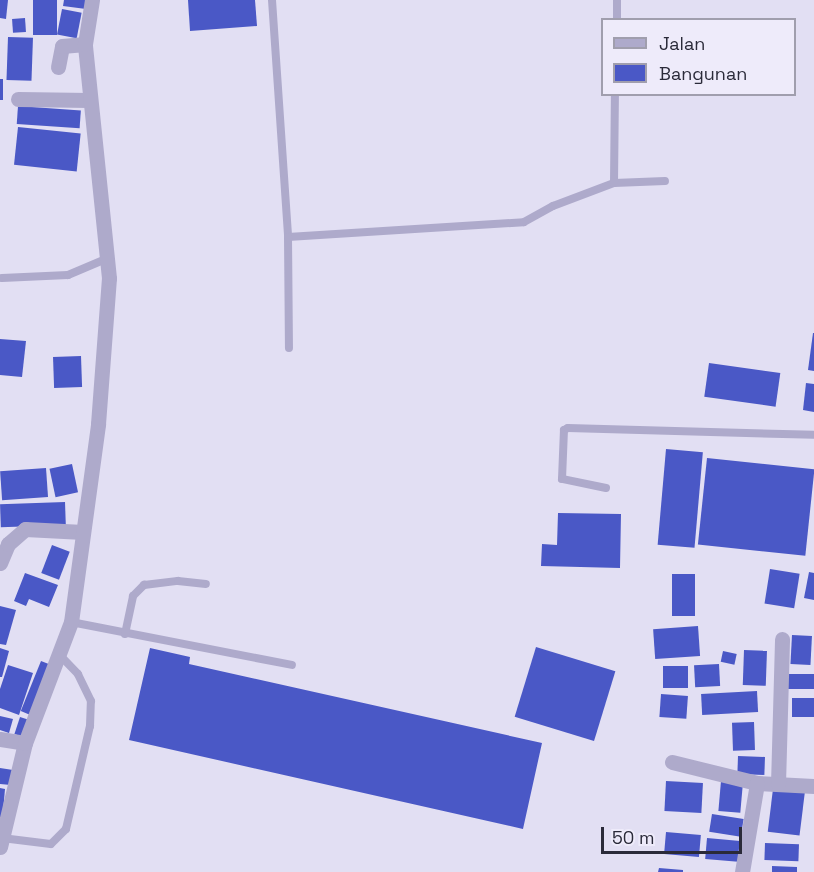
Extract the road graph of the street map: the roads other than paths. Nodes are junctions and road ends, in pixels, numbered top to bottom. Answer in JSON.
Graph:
{"nodes":[{"id":1,"x":92,"y":0,"type":"edge"},
{"id":2,"x":272,"y":0,"type":"edge"},
{"id":3,"x":617,"y":0,"type":"edge"},
{"id":4,"x":617,"y":18,"type":"edge"},
{"id":5,"x":85,"y":44,"type":"junction"},
{"id":6,"x":58,"y":67,"type":"dead end"},
{"id":7,"x":615,"y":96,"type":"edge"},
{"id":8,"x":18,"y":99,"type":"dead end"},
{"id":9,"x":89,"y":100,"type":"junction"},
{"id":10,"x":665,"y":181,"type":"dead end"},
{"id":11,"x":614,"y":183,"type":"junction"},
{"id":12,"x":288,"y":237,"type":"junction"},
{"id":13,"x":108,"y":258,"type":"junction"},
{"id":14,"x":2,"y":278,"type":"dead end"},
{"id":15,"x":289,"y":348,"type":"dead end"},
{"id":16,"x":814,"y":435,"type":"edge"},
{"id":17,"x":606,"y":488,"type":"dead end"},
{"id":18,"x":83,"y":532,"type":"junction"},
{"id":19,"x":0,"y":563,"type":"edge"},
{"id":20,"x":206,"y":584,"type":"dead end"},
{"id":21,"x":71,"y":622,"type":"junction"},
{"id":22,"x":125,"y":634,"type":"junction"},
{"id":23,"x":782,"y":639,"type":"dead end"},
{"id":24,"x":59,"y":654,"type":"junction"},
{"id":25,"x":292,"y":665,"type":"dead end"},
{"id":26,"x":0,"y":740,"type":"edge"},
{"id":27,"x":25,"y":743,"type":"junction"},
{"id":28,"x":672,"y":762,"type":"dead end"},
{"id":29,"x":757,"y":783,"type":"junction"},
{"id":30,"x":778,"y":784,"type":"junction"},
{"id":31,"x":814,"y":786,"type":"edge"},
{"id":32,"x":1,"y":843,"type":"edge"},
{"id":33,"x":742,"y":872,"type":"edge"}],
"edges":[{"from":1,"to":5,"type":"street"},
{"from":2,"to":12,"type":"lane"},
{"from":3,"to":4,"type":"lane"},
{"from":5,"to":6,"type":"street"},
{"from":5,"to":9,"type":"street"},
{"from":7,"to":11,"type":"lane"},
{"from":8,"to":9,"type":"street"},
{"from":9,"to":13,"type":"street"},
{"from":10,"to":11,"type":"lane"},
{"from":11,"to":12,"type":"lane"},
{"from":12,"to":15,"type":"lane"},
{"from":13,"to":14,"type":"lane"},
{"from":13,"to":18,"type":"street"},
{"from":16,"to":17,"type":"lane"},
{"from":18,"to":19,"type":"street"},
{"from":18,"to":21,"type":"street"},
{"from":20,"to":22,"type":"lane"},
{"from":21,"to":22,"type":"lane"},
{"from":21,"to":24,"type":"street"},
{"from":22,"to":25,"type":"lane"},
{"from":23,"to":30,"type":"street"},
{"from":24,"to":27,"type":"street"},
{"from":24,"to":32,"type":"lane"},
{"from":26,"to":27,"type":"street"},
{"from":27,"to":32,"type":"street"},
{"from":28,"to":29,"type":"street"},
{"from":29,"to":30,"type":"street"},
{"from":29,"to":33,"type":"street"},
{"from":30,"to":31,"type":"street"}]}
